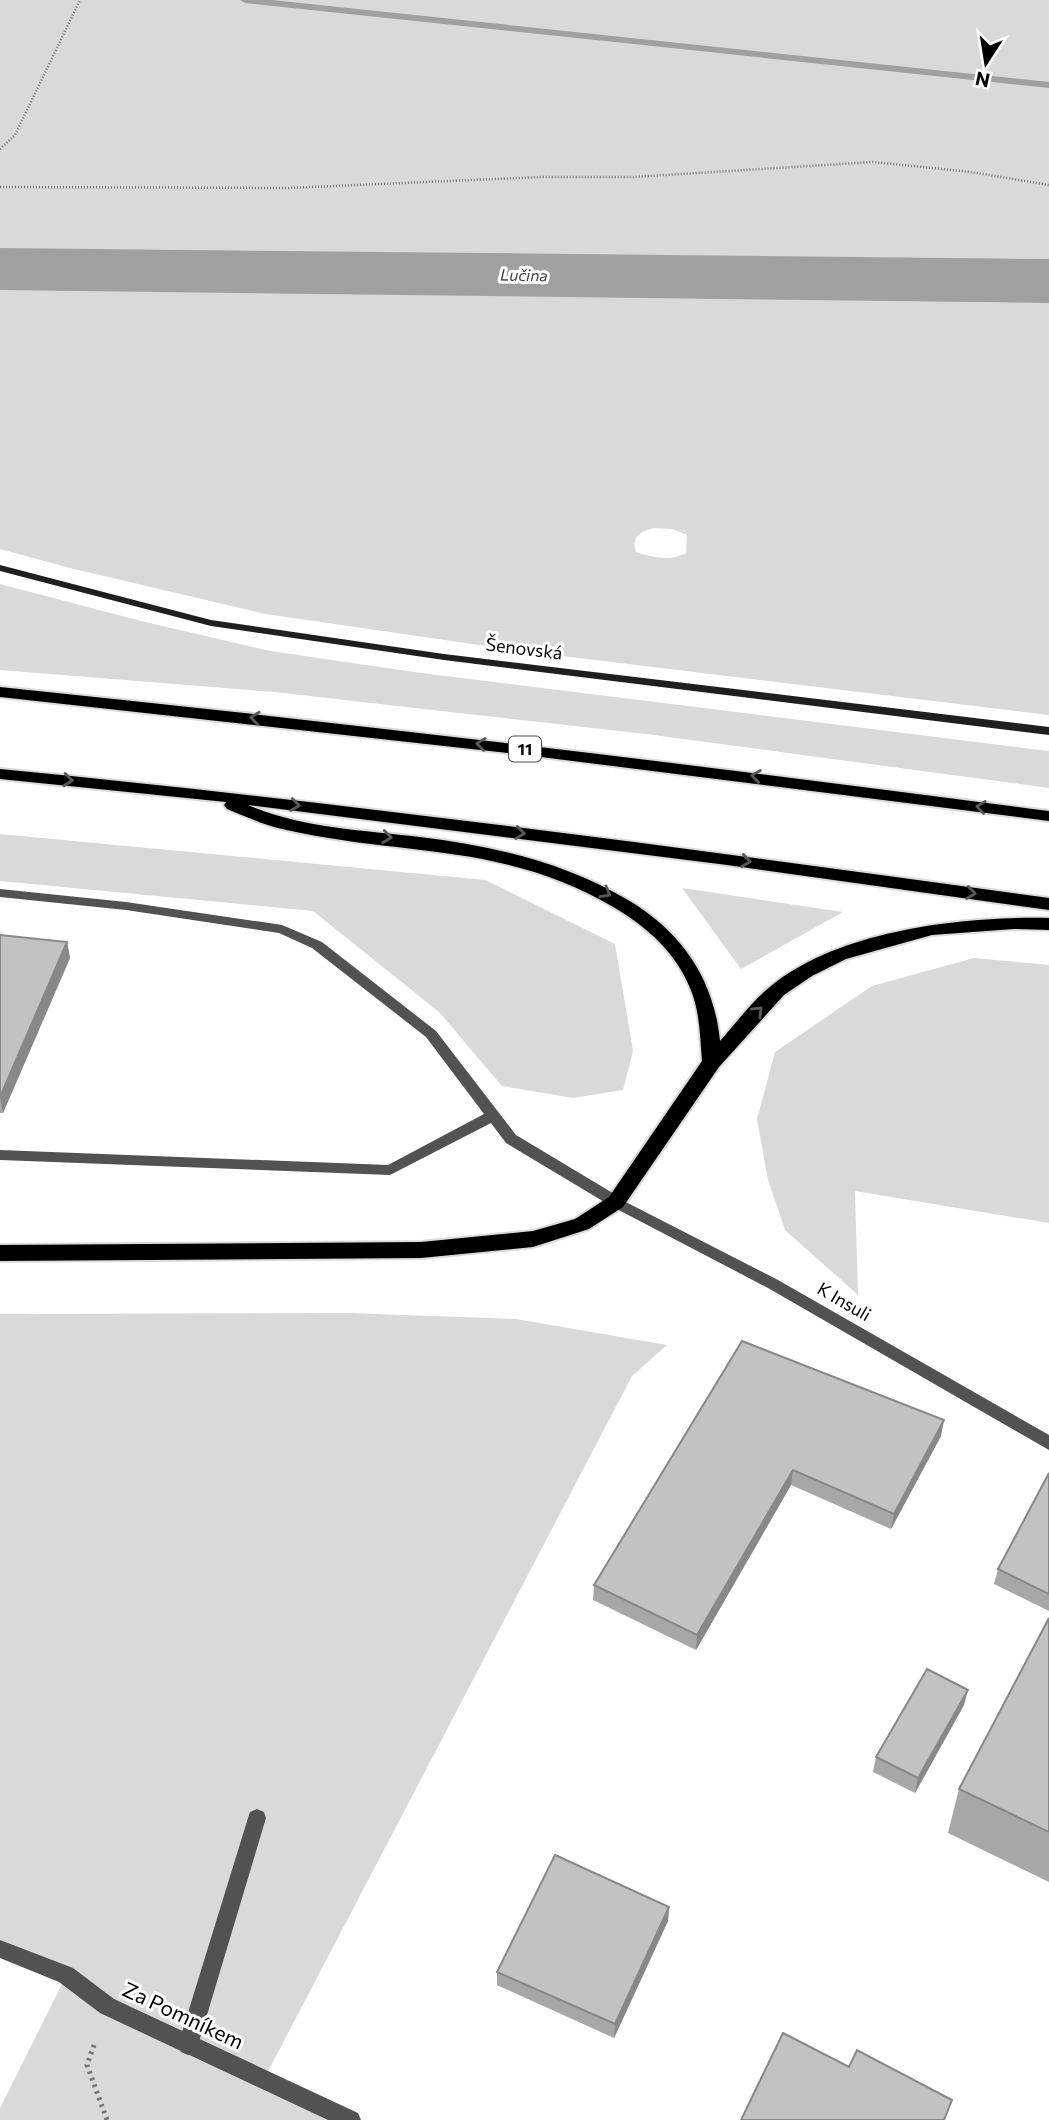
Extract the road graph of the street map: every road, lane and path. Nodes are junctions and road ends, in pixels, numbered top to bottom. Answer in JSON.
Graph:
{"nodes":[{"id":1,"x":80,"y":0,"type":"edge"},
{"id":2,"x":0,"y":149,"type":"edge"},
{"id":3,"x":1049,"y":185,"type":"edge"},
{"id":4,"x":0,"y":187,"type":"edge"},
{"id":5,"x":0,"y":568,"type":"edge"},
{"id":6,"x":0,"y":692,"type":"edge"},
{"id":7,"x":1049,"y":731,"type":"edge"},
{"id":8,"x":0,"y":774,"type":"edge"},
{"id":9,"x":202,"y":794,"type":"junction"},
{"id":10,"x":1049,"y":817,"type":"edge"},
{"id":11,"x":0,"y":893,"type":"edge"},
{"id":12,"x":1049,"y":904,"type":"edge"},
{"id":13,"x":1049,"y":924,"type":"edge"},
{"id":14,"x":712,"y":1062,"type":"junction"},
{"id":15,"x":492,"y":1116,"type":"junction"},
{"id":16,"x":0,"y":1155,"type":"edge"},
{"id":17,"x":616,"y":1202,"type":"junction"},
{"id":18,"x":0,"y":1252,"type":"edge"},
{"id":19,"x":1049,"y":1443,"type":"edge"},
{"id":20,"x":257,"y":1818,"type":"dead end"},
{"id":21,"x":0,"y":1949,"type":"edge"},
{"id":22,"x":107,"y":2006,"type":"junction"},
{"id":23,"x":188,"y":2045,"type":"junction"},
{"id":24,"x":107,"y":2120,"type":"edge"},
{"id":25,"x":351,"y":2120,"type":"edge"}],
"edges":[{"from":1,"to":2,"type":"path"},
{"from":3,"to":4,"type":"path"},
{"from":5,"to":7,"type":"main road","name":"Šenovská"},
{"from":10,"to":6,"type":"highway","number":"11","one_way":true},
{"from":8,"to":9,"type":"highway","one_way":true},
{"from":9,"to":12,"type":"highway","one_way":true},
{"from":9,"to":14,"type":"highway","one_way":true},
{"from":11,"to":15,"type":"street","name":"K Insuli"},
{"from":14,"to":13,"type":"highway","one_way":true},
{"from":14,"to":17,"type":"highway"},
{"from":15,"to":16,"type":"street"},
{"from":15,"to":17,"type":"street","name":"K Insuli"},
{"from":17,"to":18,"type":"highway"},
{"from":17,"to":19,"type":"street","name":"K Insuli"},
{"from":20,"to":23,"type":"street"},
{"from":21,"to":22,"type":"street","name":"Za Pomníkem"},
{"from":22,"to":23,"type":"street","name":"Za Pomníkem"},
{"from":22,"to":24,"type":"path"},
{"from":23,"to":25,"type":"street","name":"Za Pomníkem"}]}
